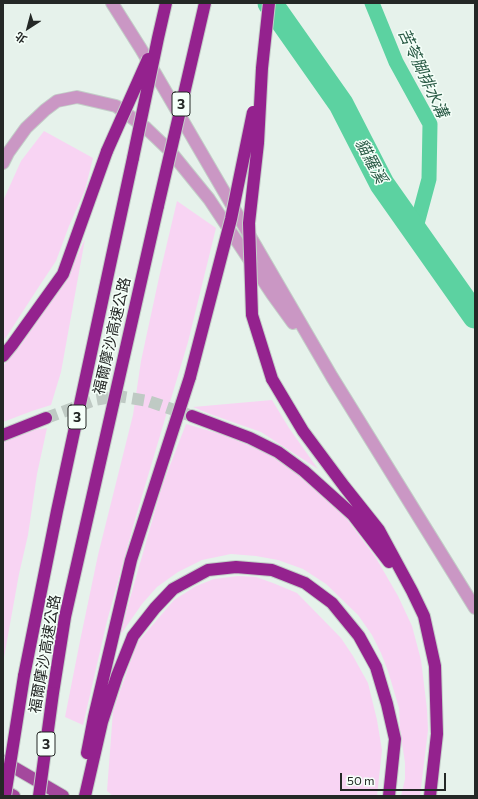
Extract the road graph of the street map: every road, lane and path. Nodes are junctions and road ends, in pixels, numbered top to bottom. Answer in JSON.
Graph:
{"nodes":[{"id":1,"x":112,"y":3,"type":"edge"},
{"id":2,"x":166,"y":3,"type":"edge"},
{"id":3,"x":205,"y":3,"type":"edge"},
{"id":4,"x":269,"y":3,"type":"edge"},
{"id":5,"x":158,"y":38,"type":"junction"},
{"id":6,"x":262,"y":68,"type":"junction"},
{"id":7,"x":3,"y":163,"type":"edge"},
{"id":8,"x":3,"y":356,"type":"edge"},
{"id":9,"x":332,"y":377,"type":"junction"},
{"id":10,"x":192,"y":416,"type":"tunnel mouth"},
{"id":11,"x":46,"y":418,"type":"tunnel mouth"},
{"id":12,"x":3,"y":435,"type":"edge"},
{"id":13,"x":412,"y":591,"type":"junction"},
{"id":14,"x":475,"y":608,"type":"edge"},
{"id":15,"x":98,"y":719,"type":"junction"},
{"id":16,"x":3,"y":761,"type":"edge"},
{"id":17,"x":3,"y":790,"type":"edge"},
{"id":18,"x":5,"y":796,"type":"edge"},
{"id":19,"x":14,"y":796,"type":"edge"},
{"id":20,"x":39,"y":796,"type":"edge"},
{"id":21,"x":63,"y":796,"type":"edge"},
{"id":22,"x":83,"y":796,"type":"edge"},
{"id":23,"x":389,"y":796,"type":"edge"},
{"id":24,"x":430,"y":796,"type":"edge"}],
"edges":[{"from":1,"to":9,"type":"street"},
{"from":2,"to":5,"type":"highway","name":"福爾摩沙高速公路","number":"3","bridge":true},
{"from":3,"to":20,"type":"highway","name":"福爾摩沙高速公路","number":"3","bridge":true},
{"from":4,"to":6,"type":"highway","bridge":true},
{"from":5,"to":8,"type":"highway","bridge":true},
{"from":5,"to":18,"type":"highway","name":"福爾摩沙高速公路","number":"3","bridge":true},
{"from":6,"to":13,"type":"highway","bridge":true},
{"from":6,"to":15,"type":"highway","bridge":true},
{"from":7,"to":9,"type":"street"},
{"from":9,"to":14,"type":"street"},
{"from":10,"to":13,"type":"highway"},
{"from":11,"to":12,"type":"highway"},
{"from":13,"to":24,"type":"highway"},
{"from":15,"to":22,"type":"highway"},
{"from":15,"to":23,"type":"highway"},
{"from":16,"to":21,"type":"main road"},
{"from":17,"to":19,"type":"main road"}]}
